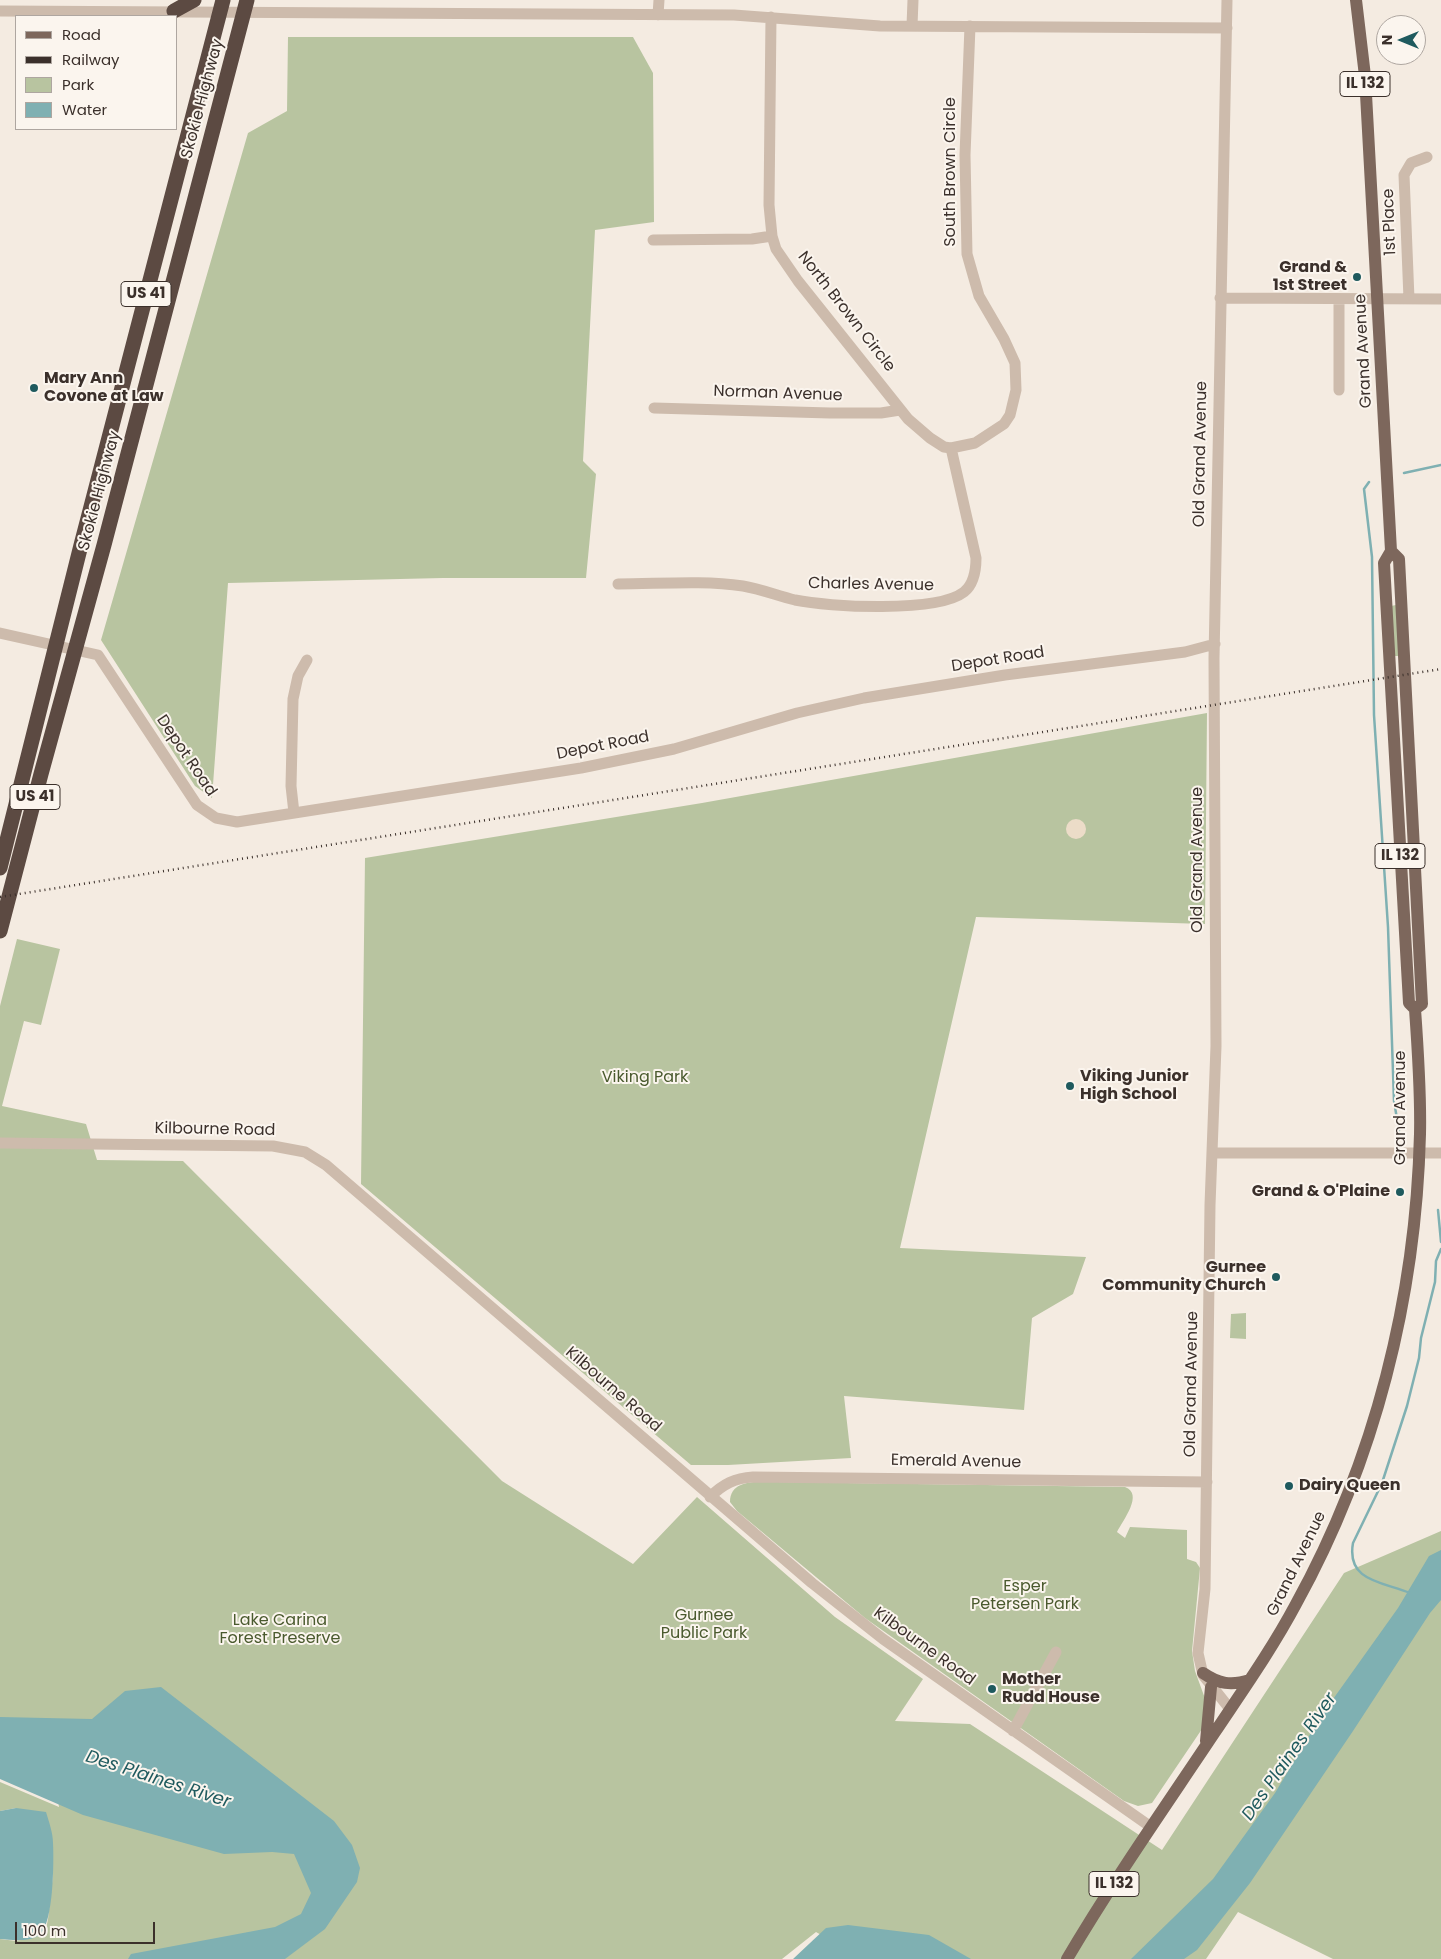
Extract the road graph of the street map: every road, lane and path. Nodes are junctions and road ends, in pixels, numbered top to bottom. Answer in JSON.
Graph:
{"nodes":[{"id":1,"x":194,"y":0,"type":"edge"},
{"id":2,"x":659,"y":0,"type":"edge"},
{"id":3,"x":913,"y":0,"type":"edge"},
{"id":4,"x":1227,"y":0,"type":"edge"},
{"id":5,"x":1356,"y":0,"type":"edge"},
{"id":6,"x":245,"y":5,"type":"edge"},
{"id":7,"x":221,"y":6,"type":"edge"},
{"id":8,"x":0,"y":11,"type":"edge"},
{"id":9,"x":174,"y":12,"type":"junction"},
{"id":10,"x":658,"y":15,"type":"junction"},
{"id":11,"x":771,"y":17,"type":"junction"},
{"id":12,"x":912,"y":26,"type":"junction"},
{"id":13,"x":970,"y":26,"type":"junction"},
{"id":14,"x":1227,"y":28,"type":"junction"},
{"id":15,"x":1427,"y":157,"type":"dead end"},
{"id":16,"x":772,"y":236,"type":"junction"},
{"id":17,"x":653,"y":240,"type":"dead end"},
{"id":18,"x":1220,"y":298,"type":"junction"},
{"id":19,"x":1340,"y":298,"type":"junction"},
{"id":20,"x":1377,"y":299,"type":"junction"},
{"id":21,"x":1409,"y":299,"type":"junction"},
{"id":22,"x":1441,"y":299,"type":"edge"},
{"id":23,"x":1339,"y":390,"type":"dead end"},
{"id":24,"x":654,"y":408,"type":"dead end"},
{"id":25,"x":900,"y":410,"type":"junction"},
{"id":26,"x":951,"y":448,"type":"junction"},
{"id":27,"x":618,"y":584,"type":"dead end"},
{"id":28,"x":0,"y":633,"type":"edge"},
{"id":29,"x":1215,"y":644,"type":"junction"},
{"id":30,"x":56,"y":646,"type":"junction"},
{"id":31,"x":75,"y":650,"type":"junction"},
{"id":32,"x":307,"y":660,"type":"dead end"},
{"id":33,"x":294,"y":813,"type":"junction"},
{"id":34,"x":0,"y":868,"type":"edge"},
{"id":35,"x":0,"y":932,"type":"edge"},
{"id":36,"x":0,"y":1143,"type":"edge"},
{"id":37,"x":1213,"y":1153,"type":"junction"},
{"id":38,"x":1419,"y":1153,"type":"junction"},
{"id":39,"x":1441,"y":1153,"type":"edge"},
{"id":40,"x":1207,"y":1482,"type":"junction"},
{"id":41,"x":710,"y":1496,"type":"junction"},
{"id":42,"x":1056,"y":1652,"type":"dead end"},
{"id":43,"x":1203,"y":1673,"type":"junction"},
{"id":44,"x":1250,"y":1680,"type":"junction"},
{"id":45,"x":1211,"y":1687,"type":"junction"},
{"id":46,"x":1230,"y":1709,"type":"junction"},
{"id":47,"x":1012,"y":1731,"type":"junction"},
{"id":48,"x":1205,"y":1746,"type":"junction"},
{"id":49,"x":1151,"y":1827,"type":"junction"},
{"id":50,"x":1067,"y":1959,"type":"edge"}],
"edges":[{"from":1,"to":9,"type":"highway"},
{"from":2,"to":10,"type":"street"},
{"from":3,"to":12,"type":"street"},
{"from":4,"to":14,"type":"street","name":"Old Grand Avenue"},
{"from":5,"to":20,"type":"main road","name":"Grand Avenue","number":"IL 132"},
{"from":6,"to":7,"type":"street"},
{"from":6,"to":10,"type":"street"},
{"from":6,"to":31,"type":"highway","name":"Skokie Highway","number":"US 41"},
{"from":7,"to":9,"type":"street"},
{"from":7,"to":30,"type":"highway","name":"Skokie Highway","number":"US 41"},
{"from":8,"to":9,"type":"street"},
{"from":10,"to":11,"type":"street"},
{"from":11,"to":12,"type":"street"},
{"from":11,"to":16,"type":"street","name":"North Brown Circle"},
{"from":12,"to":13,"type":"street"},
{"from":13,"to":14,"type":"street"},
{"from":13,"to":26,"type":"street","name":"South Brown Circle"},
{"from":14,"to":18,"type":"street","name":"Old Grand Avenue"},
{"from":15,"to":21,"type":"street","name":"1st Place"},
{"from":16,"to":17,"type":"street"},
{"from":16,"to":25,"type":"street","name":"North Brown Circle"},
{"from":18,"to":19,"type":"street"},
{"from":18,"to":29,"type":"street","name":"Old Grand Avenue"},
{"from":19,"to":20,"type":"street"},
{"from":19,"to":23,"type":"street"},
{"from":20,"to":21,"type":"street"},
{"from":20,"to":38,"type":"main road","name":"Grand Avenue","number":"IL 132"},
{"from":21,"to":22,"type":"street"},
{"from":24,"to":25,"type":"street","name":"Norman Avenue"},
{"from":25,"to":26,"type":"street","name":"North Brown Circle"},
{"from":26,"to":27,"type":"street","name":"Charles Avenue"},
{"from":28,"to":30,"type":"street","name":"Depot Road"},
{"from":29,"to":33,"type":"street","name":"Depot Road"},
{"from":29,"to":37,"type":"street","name":"Old Grand Avenue"},
{"from":30,"to":31,"type":"street","name":"Depot Road"},
{"from":30,"to":34,"type":"highway","name":"Skokie Highway","number":"US 41"},
{"from":31,"to":33,"type":"street","name":"Depot Road"},
{"from":31,"to":35,"type":"highway","name":"Skokie Highway","number":"US 41"},
{"from":32,"to":33,"type":"street"},
{"from":36,"to":41,"type":"street","name":"Kilbourne Road"},
{"from":37,"to":38,"type":"street"},
{"from":37,"to":40,"type":"street","name":"Old Grand Avenue"},
{"from":38,"to":39,"type":"street"},
{"from":38,"to":44,"type":"main road","name":"Grand Avenue","number":"IL 132"},
{"from":40,"to":41,"type":"street","name":"Emerald Avenue"},
{"from":40,"to":43,"type":"street","name":"Old Grand Avenue"},
{"from":41,"to":47,"type":"street","name":"Kilbourne Road"},
{"from":42,"to":47,"type":"street"},
{"from":43,"to":44,"type":"main road"},
{"from":43,"to":45,"type":"street","name":"Old Grand Avenue"},
{"from":44,"to":46,"type":"main road","name":"Grand Avenue","number":"IL 132"},
{"from":45,"to":46,"type":"street","name":"Old Grand Avenue"},
{"from":45,"to":48,"type":"main road"},
{"from":46,"to":48,"type":"main road","name":"Grand Avenue","number":"IL 132"},
{"from":47,"to":49,"type":"street","name":"Kilbourne Road"},
{"from":48,"to":49,"type":"main road","name":"Grand Avenue","number":"IL 132"},
{"from":49,"to":50,"type":"main road","name":"Grand Avenue","number":"IL 132"}]}
